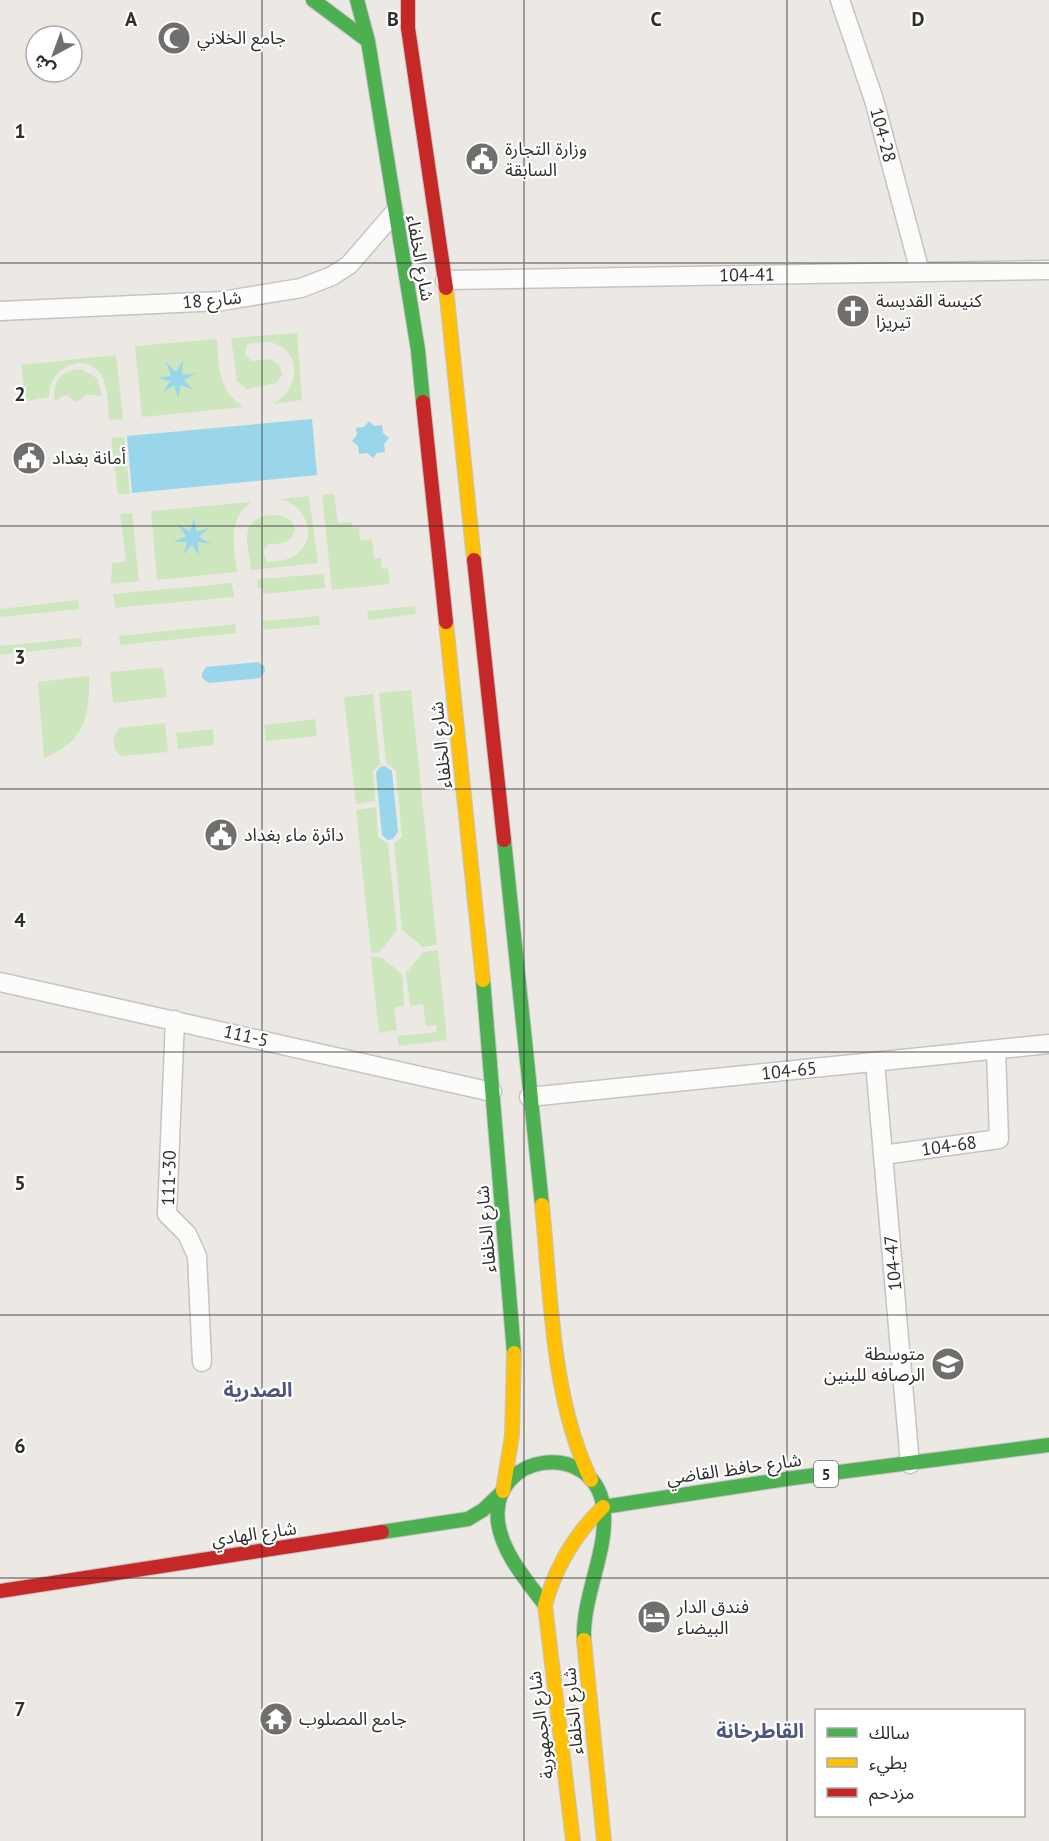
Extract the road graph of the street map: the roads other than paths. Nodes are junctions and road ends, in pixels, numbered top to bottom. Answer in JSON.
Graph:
{"nodes":[{"id":1,"x":313,"y":0,"type":"edge"},
{"id":2,"x":357,"y":0,"type":"edge"},
{"id":3,"x":408,"y":0,"type":"edge"},
{"id":4,"x":840,"y":0,"type":"edge"},
{"id":5,"x":368,"y":41,"type":"junction"},
{"id":6,"x":394,"y":213,"type":"junction"},
{"id":7,"x":1049,"y":270,"type":"edge"},
{"id":8,"x":920,"y":272,"type":"junction"},
{"id":9,"x":445,"y":280,"type":"junction"},
{"id":10,"x":0,"y":310,"type":"edge"},
{"id":11,"x":0,"y":982,"type":"edge"},
{"id":12,"x":175,"y":1020,"type":"junction"},
{"id":13,"x":1049,"y":1044,"type":"edge"},
{"id":14,"x":996,"y":1050,"type":"junction"},
{"id":15,"x":875,"y":1063,"type":"junction"},
{"id":16,"x":492,"y":1092,"type":"junction"},
{"id":17,"x":529,"y":1097,"type":"junction"},
{"id":18,"x":883,"y":1155,"type":"junction"},
{"id":19,"x":202,"y":1362,"type":"dead end"},
{"id":20,"x":1049,"y":1445,"type":"edge"},
{"id":21,"x":910,"y":1464,"type":"junction"},
{"id":22,"x":591,"y":1480,"type":"junction"},
{"id":23,"x":503,"y":1491,"type":"junction"},
{"id":24,"x":603,"y":1507,"type":"junction"},
{"id":25,"x":0,"y":1591,"type":"edge"},
{"id":26,"x":545,"y":1605,"type":"junction"},
{"id":27,"x":573,"y":1841,"type":"edge"},
{"id":28,"x":604,"y":1841,"type":"edge"}],
"edges":[{"from":1,"to":5,"type":"main road"},
{"from":2,"to":5,"type":"main road","name":"شارع الخلفاء"},
{"from":3,"to":9,"type":"main road","name":"شارع الخلفاء"},
{"from":4,"to":8,"type":"street","name":"104-28"},
{"from":5,"to":6,"type":"main road","name":"شارع الخلفاء"},
{"from":6,"to":10,"type":"street","name":"شارع 18"},
{"from":6,"to":16,"type":"main road","name":"شارع الخلفاء"},
{"from":7,"to":8,"type":"street","name":"104-41"},
{"from":8,"to":9,"type":"street","name":"104-41"},
{"from":9,"to":17,"type":"main road","name":"شارع الخلفاء"},
{"from":11,"to":12,"type":"street","name":"111-5"},
{"from":12,"to":16,"type":"street","name":"111-5"},
{"from":12,"to":19,"type":"street","name":"111-30"},
{"from":13,"to":14,"type":"street","name":"104-65"},
{"from":14,"to":15,"type":"street","name":"104-65"},
{"from":14,"to":18,"type":"street","name":"104-68"},
{"from":15,"to":17,"type":"street","name":"104-65"},
{"from":15,"to":18,"type":"street","name":"104-47"},
{"from":16,"to":23,"type":"main road","name":"شارع الخلفاء"},
{"from":17,"to":22,"type":"main road","name":"شارع الخلفاء"},
{"from":18,"to":21,"type":"street","name":"104-47"},
{"from":20,"to":21,"type":"main road","name":"شارع حافظ القاضي","number":"5"},
{"from":21,"to":24,"type":"main road","name":"شارع حافظ القاضي","number":"5"},
{"from":22,"to":23,"type":"main road","name":"شارع الهادي"},
{"from":22,"to":24,"type":"main road","name":"شارع الخلفاء"},
{"from":23,"to":25,"type":"main road","name":"شارع الهادي"},
{"from":23,"to":26,"type":"main road","name":"شارع الخلفاء"},
{"from":24,"to":26,"type":"main road"},
{"from":24,"to":28,"type":"main road","name":"شارع الخلفاء"},
{"from":26,"to":27,"type":"main road","name":"شارع الجمهورية"}]}
